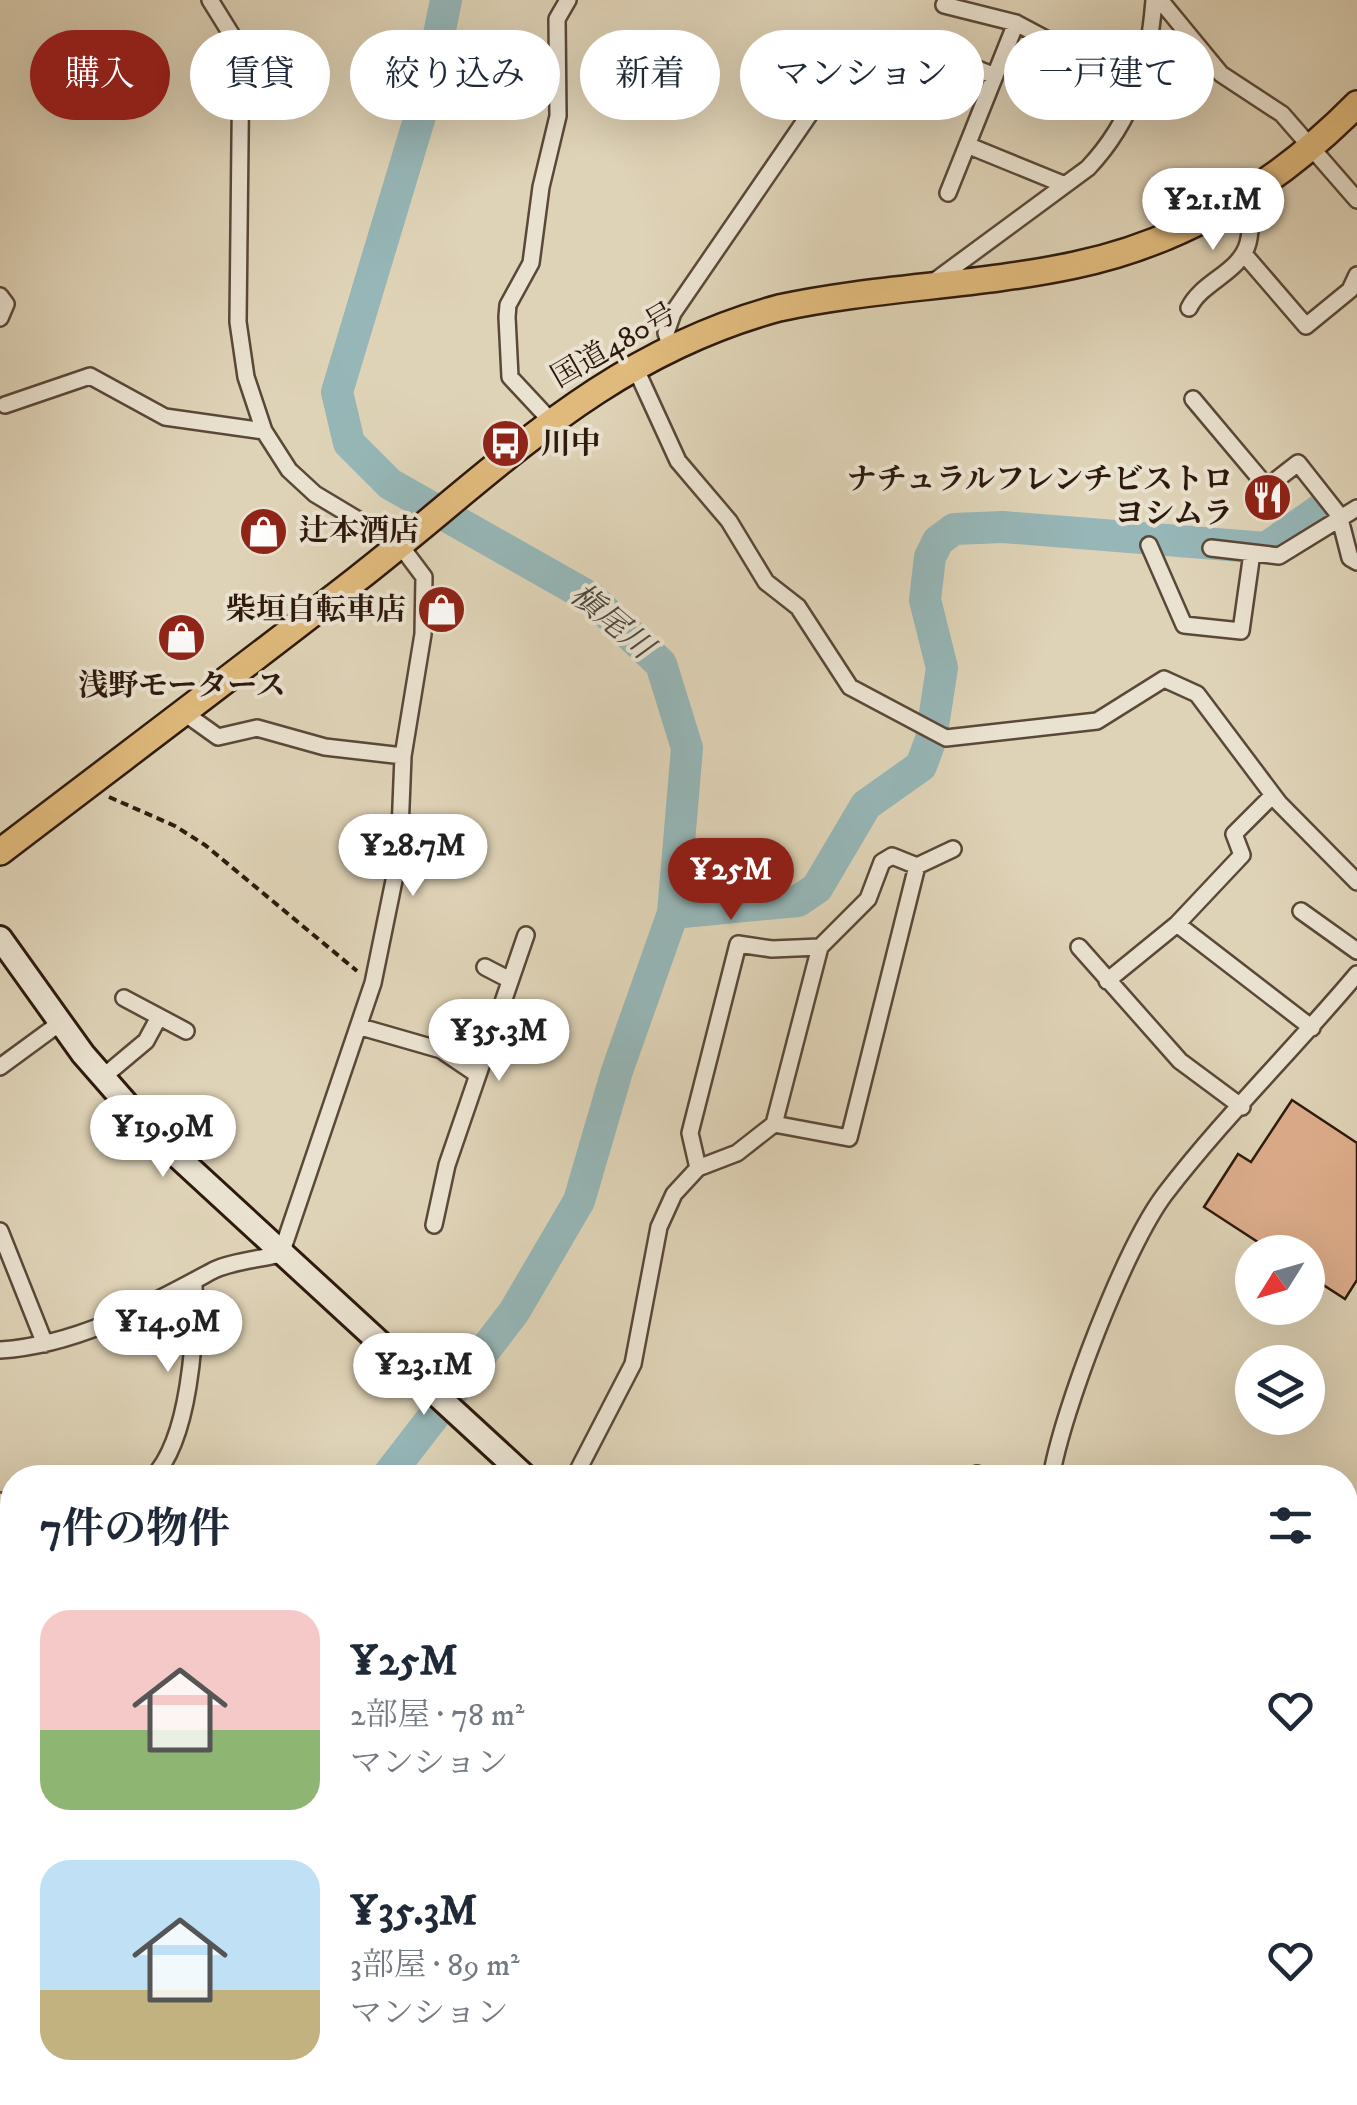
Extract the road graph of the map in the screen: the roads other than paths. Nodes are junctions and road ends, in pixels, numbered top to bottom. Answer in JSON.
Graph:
{"nodes":[{"id":1,"x":211,"y":0,"type":"edge"},
{"id":2,"x":568,"y":0,"type":"edge"},
{"id":3,"x":1159,"y":0,"type":"edge"},
{"id":4,"x":944,"y":5,"type":"dead end"},
{"id":5,"x":1016,"y":24,"type":"junction"},
{"id":6,"x":1028,"y":30,"type":"edge"},
{"id":7,"x":984,"y":72,"type":"edge"},
{"id":8,"x":995,"y":76,"type":"junction"},
{"id":9,"x":1357,"y":104,"type":"edge"},
{"id":10,"x":806,"y":120,"type":"edge"},
{"id":11,"x":967,"y":145,"type":"junction"},
{"id":12,"x":1312,"y":146,"type":"junction"},
{"id":13,"x":1065,"y":185,"type":"junction"},
{"id":14,"x":948,"y":193,"type":"dead end"},
{"id":15,"x":1251,"y":195,"type":"junction"},
{"id":16,"x":1357,"y":200,"type":"edge"},
{"id":17,"x":1244,"y":254,"type":"junction"},
{"id":18,"x":1357,"y":275,"type":"edge"},
{"id":19,"x":929,"y":285,"type":"junction"},
{"id":20,"x":0,"y":296,"type":"edge"},
{"id":21,"x":1189,"y":308,"type":"dead end"},
{"id":22,"x":0,"y":318,"type":"edge"},
{"id":23,"x":670,"y":346,"type":"junction"},
{"id":24,"x":634,"y":365,"type":"junction"},
{"id":25,"x":1193,"y":399,"type":"dead end"},
{"id":26,"x":2,"y":405,"type":"edge"},
{"id":27,"x":551,"y":421,"type":"junction"},
{"id":28,"x":264,"y":431,"type":"junction"},
{"id":29,"x":1357,"y":508,"type":"edge"},
{"id":30,"x":1338,"y":515,"type":"junction"},
{"id":31,"x":408,"y":538,"type":"junction"},
{"id":32,"x":1149,"y":545,"type":"dead end"},
{"id":33,"x":1212,"y":548,"type":"dead end"},
{"id":34,"x":1252,"y":553,"type":"junction"},
{"id":35,"x":1357,"y":562,"type":"edge"},
{"id":36,"x":183,"y":712,"type":"junction"},
{"id":37,"x":403,"y":756,"type":"junction"},
{"id":38,"x":1273,"y":795,"type":"junction"},
{"id":39,"x":953,"y":849,"type":"dead end"},
{"id":40,"x":0,"y":852,"type":"edge"},
{"id":41,"x":917,"y":866,"type":"junction"},
{"id":42,"x":1357,"y":882,"type":"edge"},
{"id":43,"x":1301,"y":911,"type":"dead end"},
{"id":44,"x":1178,"y":924,"type":"junction"},
{"id":45,"x":526,"y":935,"type":"dead end"},
{"id":46,"x":0,"y":938,"type":"edge"},
{"id":47,"x":820,"y":946,"type":"junction"},
{"id":48,"x":1079,"y":946,"type":"dead end"},
{"id":49,"x":1357,"y":951,"type":"edge"},
{"id":50,"x":485,"y":967,"type":"dead end"},
{"id":51,"x":1357,"y":974,"type":"edge"},
{"id":52,"x":510,"y":980,"type":"junction"},
{"id":53,"x":1107,"y":980,"type":"junction"},
{"id":54,"x":124,"y":998,"type":"dead end"},
{"id":55,"x":158,"y":1017,"type":"junction"},
{"id":56,"x":60,"y":1022,"type":"junction"},
{"id":57,"x":360,"y":1027,"type":"junction"},
{"id":58,"x":1312,"y":1028,"type":"junction"},
{"id":59,"x":186,"y":1031,"type":"dead end"},
{"id":60,"x":0,"y":1067,"type":"edge"},
{"id":61,"x":478,"y":1075,"type":"junction"},
{"id":62,"x":103,"y":1077,"type":"junction"},
{"id":63,"x":1242,"y":1106,"type":"junction"},
{"id":64,"x":774,"y":1124,"type":"junction"},
{"id":65,"x":460,"y":1126,"type":"junction"},
{"id":66,"x":477,"y":1132,"type":"dead end"},
{"id":67,"x":698,"y":1168,"type":"junction"},
{"id":68,"x":438,"y":1204,"type":"junction"},
{"id":69,"x":455,"y":1210,"type":"dead end"},
{"id":70,"x":434,"y":1225,"type":"dead end"},
{"id":71,"x":0,"y":1231,"type":"edge"},
{"id":72,"x":4,"y":1254,"type":"edge"},
{"id":73,"x":281,"y":1254,"type":"junction"},
{"id":74,"x":194,"y":1286,"type":"junction"},
{"id":75,"x":45,"y":1344,"type":"junction"},
{"id":76,"x":0,"y":1350,"type":"edge"},
{"id":77,"x":160,"y":1465,"type":"edge"},
{"id":78,"x":513,"y":1465,"type":"edge"},
{"id":79,"x":581,"y":1465,"type":"edge"},
{"id":80,"x":1055,"y":1465,"type":"edge"}],
"edges":[{"from":1,"to":28,"type":"street"},
{"from":2,"to":27,"type":"street"},
{"from":3,"to":12,"type":"street"},
{"from":3,"to":13,"type":"street"},
{"from":4,"to":5,"type":"street"},
{"from":5,"to":6,"type":"street"},
{"from":5,"to":8,"type":"street"},
{"from":7,"to":8,"type":"street"},
{"from":8,"to":11,"type":"street"},
{"from":9,"to":12,"type":"highway","name":"国道480号"},
{"from":10,"to":23,"type":"street"},
{"from":11,"to":13,"type":"street"},
{"from":11,"to":14,"type":"street"},
{"from":12,"to":15,"type":"highway","name":"国道480号"},
{"from":12,"to":16,"type":"street"},
{"from":13,"to":19,"type":"street"},
{"from":15,"to":17,"type":"street"},
{"from":15,"to":19,"type":"highway","name":"国道480号"},
{"from":17,"to":18,"type":"street"},
{"from":17,"to":21,"type":"street"},
{"from":19,"to":23,"type":"highway","name":"国道480号"},
{"from":20,"to":22,"type":"street"},
{"from":23,"to":24,"type":"highway","name":"国道480号"},
{"from":24,"to":27,"type":"highway","name":"国道480号"},
{"from":24,"to":38,"type":"street"},
{"from":25,"to":30,"type":"street"},
{"from":26,"to":28,"type":"street"},
{"from":27,"to":31,"type":"highway","name":"国道480号"},
{"from":28,"to":31,"type":"street"},
{"from":29,"to":30,"type":"street"},
{"from":30,"to":34,"type":"street"},
{"from":30,"to":35,"type":"street"},
{"from":31,"to":36,"type":"highway","name":"国道480号"},
{"from":31,"to":37,"type":"street"},
{"from":32,"to":34,"type":"street"},
{"from":33,"to":34,"type":"street"},
{"from":36,"to":37,"type":"street"},
{"from":36,"to":40,"type":"highway","name":"国道480号"},
{"from":37,"to":57,"type":"street"},
{"from":38,"to":42,"type":"street"},
{"from":38,"to":44,"type":"street"},
{"from":39,"to":41,"type":"street"},
{"from":41,"to":47,"type":"street"},
{"from":41,"to":64,"type":"street"},
{"from":43,"to":49,"type":"street"},
{"from":44,"to":53,"type":"street"},
{"from":44,"to":58,"type":"street"},
{"from":45,"to":52,"type":"street"},
{"from":46,"to":56,"type":"main road"},
{"from":47,"to":64,"type":"street"},
{"from":47,"to":67,"type":"street"},
{"from":48,"to":53,"type":"street"},
{"from":50,"to":52,"type":"street"},
{"from":51,"to":58,"type":"street"},
{"from":52,"to":61,"type":"street"},
{"from":53,"to":63,"type":"street"},
{"from":54,"to":55,"type":"street"},
{"from":55,"to":59,"type":"street"},
{"from":55,"to":62,"type":"street"},
{"from":56,"to":60,"type":"street"},
{"from":56,"to":62,"type":"main road"},
{"from":57,"to":61,"type":"street"},
{"from":57,"to":73,"type":"street"},
{"from":58,"to":63,"type":"street"},
{"from":61,"to":65,"type":"street"},
{"from":62,"to":73,"type":"main road"},
{"from":63,"to":80,"type":"street"},
{"from":64,"to":67,"type":"street"},
{"from":65,"to":66,"type":"street"},
{"from":65,"to":68,"type":"street"},
{"from":67,"to":79,"type":"street"},
{"from":68,"to":69,"type":"street"},
{"from":68,"to":70,"type":"street"},
{"from":71,"to":72,"type":"street"},
{"from":72,"to":75,"type":"street"},
{"from":73,"to":74,"type":"street"},
{"from":73,"to":78,"type":"main road"},
{"from":74,"to":75,"type":"street"},
{"from":74,"to":77,"type":"street"},
{"from":75,"to":76,"type":"street"}]}
